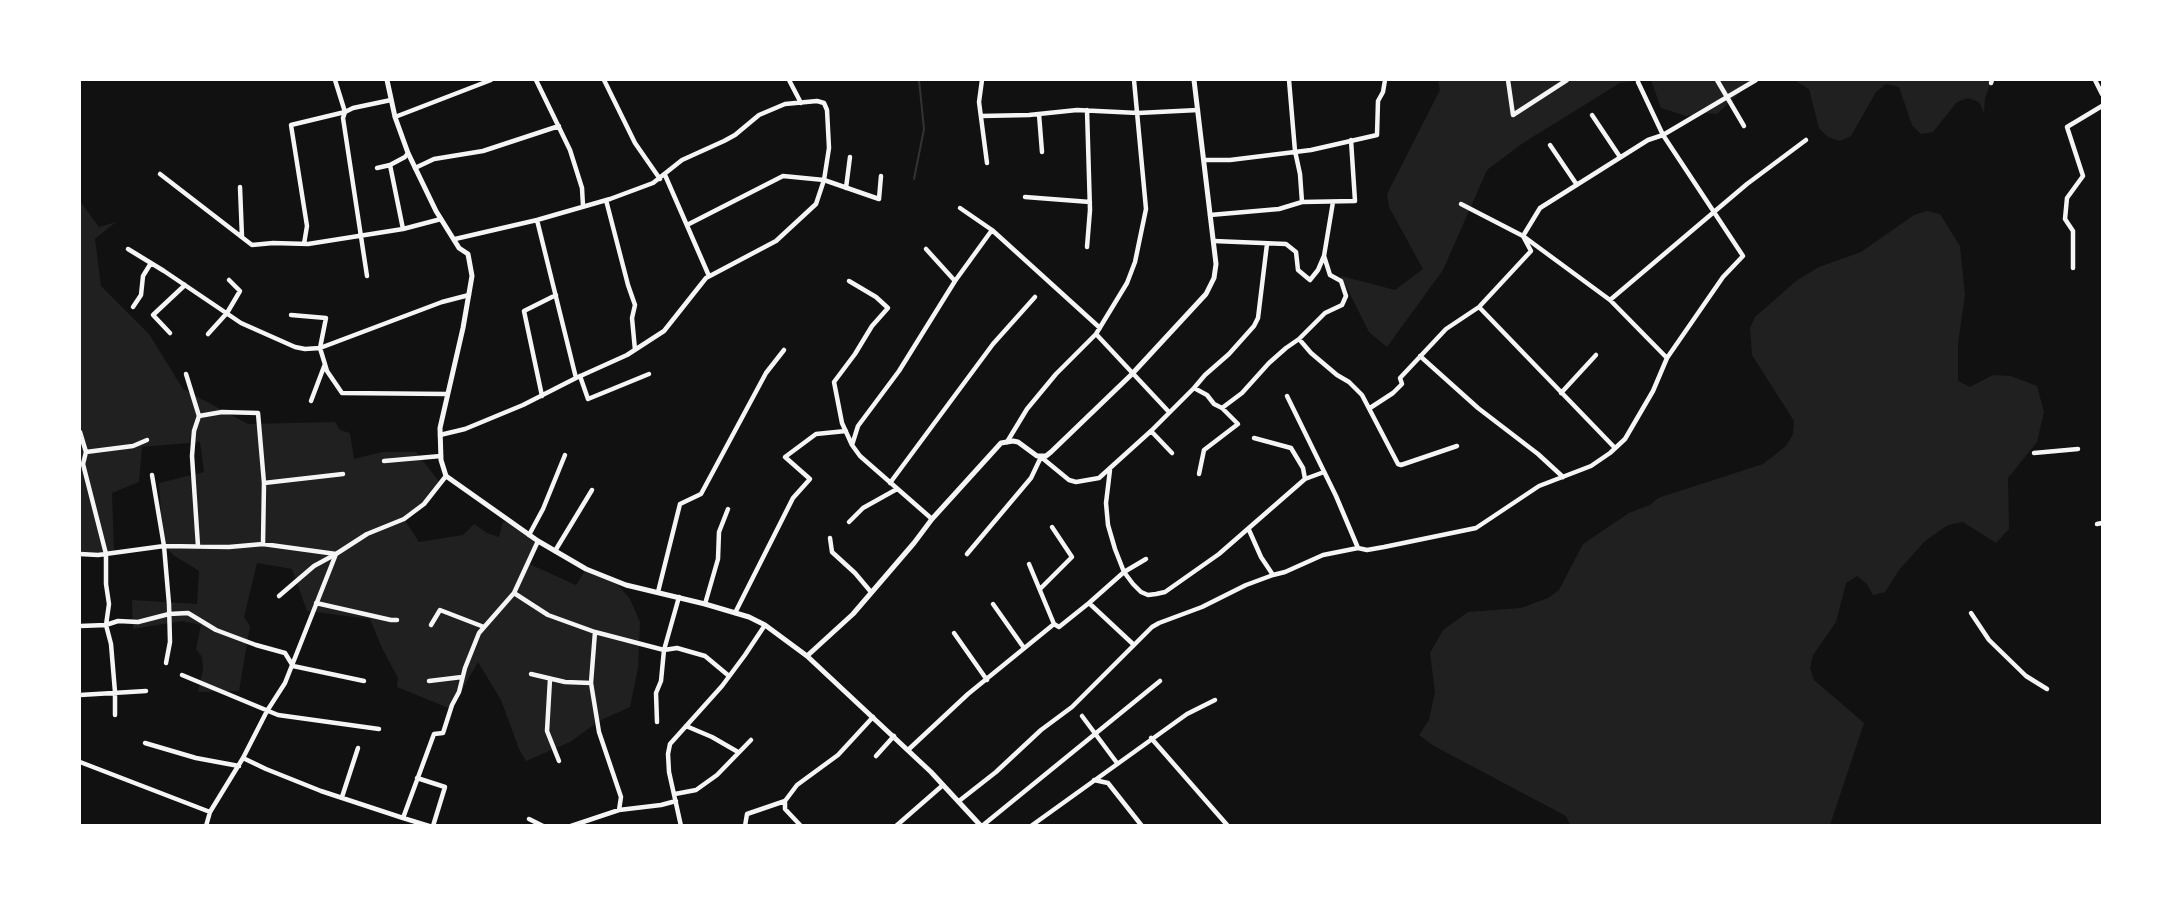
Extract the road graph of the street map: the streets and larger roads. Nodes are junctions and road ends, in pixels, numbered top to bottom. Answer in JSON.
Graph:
{"nodes":[{"id":1,"x":335,"y":80,"type":"edge"},
{"id":2,"x":387,"y":80,"type":"edge"},
{"id":3,"x":491,"y":80,"type":"edge"},
{"id":4,"x":536,"y":80,"type":"edge"},
{"id":5,"x":604,"y":80,"type":"edge"},
{"id":6,"x":789,"y":80,"type":"edge"},
{"id":7,"x":982,"y":80,"type":"edge"},
{"id":8,"x":1134,"y":80,"type":"edge"},
{"id":9,"x":1194,"y":80,"type":"edge"},
{"id":10,"x":1289,"y":80,"type":"edge"},
{"id":11,"x":1385,"y":80,"type":"edge"},
{"id":12,"x":1508,"y":80,"type":"edge"},
{"id":13,"x":1564,"y":80,"type":"edge"},
{"id":14,"x":1717,"y":80,"type":"edge"},
{"id":15,"x":1756,"y":80,"type":"edge"},
{"id":16,"x":2095,"y":80,"type":"edge"},
{"id":17,"x":1638,"y":82,"type":"dead end"},
{"id":18,"x":2103,"y":94,"type":"edge"},
{"id":19,"x":1728,"y":97,"type":"junction"},
{"id":20,"x":391,"y":99,"type":"junction"},
{"id":21,"x":801,"y":103,"type":"junction"},
{"id":22,"x":2103,"y":106,"type":"edge"},
{"id":23,"x":1087,"y":110,"type":"junction"},
{"id":24,"x":1198,"y":110,"type":"junction"},
{"id":25,"x":345,"y":112,"type":"junction"},
{"id":26,"x":1138,"y":113,"type":"junction"},
{"id":27,"x":1039,"y":114,"type":"junction"},
{"id":28,"x":1592,"y":115,"type":"dead end"},
{"id":29,"x":981,"y":116,"type":"junction"},
{"id":30,"x":395,"y":117,"type":"junction"},
{"id":31,"x":559,"y":126,"type":"junction"},
{"id":32,"x":1744,"y":126,"type":"dead end"},
{"id":33,"x":1663,"y":135,"type":"junction"},
{"id":34,"x":1806,"y":140,"type":"dead end"},
{"id":35,"x":1352,"y":141,"type":"junction"},
{"id":36,"x":1550,"y":145,"type":"dead end"},
{"id":37,"x":1295,"y":151,"type":"junction"},
{"id":38,"x":1042,"y":152,"type":"dead end"},
{"id":39,"x":408,"y":153,"type":"junction"},
{"id":40,"x":850,"y":157,"type":"dead end"},
{"id":41,"x":1620,"y":157,"type":"junction"},
{"id":42,"x":1205,"y":160,"type":"junction"},
{"id":43,"x":987,"y":163,"type":"dead end"},
{"id":44,"x":390,"y":165,"type":"junction"},
{"id":45,"x":377,"y":168,"type":"dead end"},
{"id":46,"x":415,"y":168,"type":"junction"},
{"id":47,"x":160,"y":174,"type":"dead end"},
{"id":48,"x":665,"y":175,"type":"junction"},
{"id":49,"x":881,"y":176,"type":"dead end"},
{"id":50,"x":660,"y":179,"type":"junction"},
{"id":51,"x":824,"y":180,"type":"junction"},
{"id":52,"x":1577,"y":185,"type":"junction"},
{"id":53,"x":240,"y":187,"type":"dead end"},
{"id":54,"x":846,"y":188,"type":"junction"},
{"id":55,"x":1025,"y":197,"type":"dead end"},
{"id":56,"x":606,"y":200,"type":"junction"},
{"id":57,"x":1090,"y":202,"type":"junction"},
{"id":58,"x":1302,"y":202,"type":"junction"},
{"id":59,"x":1333,"y":202,"type":"junction"},
{"id":60,"x":1461,"y":204,"type":"dead end"},
{"id":61,"x":584,"y":206,"type":"junction"},
{"id":62,"x":960,"y":208,"type":"dead end"},
{"id":63,"x":1714,"y":211,"type":"junction"},
{"id":64,"x":1210,"y":215,"type":"junction"},
{"id":65,"x":441,"y":219,"type":"junction"},
{"id":66,"x":537,"y":220,"type":"junction"},
{"id":67,"x":687,"y":225,"type":"junction"},
{"id":68,"x":403,"y":229,"type":"junction"},
{"id":69,"x":992,"y":230,"type":"junction"},
{"id":70,"x":362,"y":236,"type":"junction"},
{"id":71,"x":1523,"y":236,"type":"junction"},
{"id":72,"x":242,"y":237,"type":"junction"},
{"id":73,"x":455,"y":239,"type":"junction"},
{"id":74,"x":1214,"y":241,"type":"junction"},
{"id":75,"x":304,"y":244,"type":"junction"},
{"id":76,"x":1267,"y":244,"type":"junction"},
{"id":77,"x":1087,"y":247,"type":"dead end"},
{"id":78,"x":128,"y":249,"type":"dead end"},
{"id":79,"x":927,"y":249,"type":"dead end"},
{"id":80,"x":1324,"y":256,"type":"junction"},
{"id":81,"x":152,"y":263,"type":"junction"},
{"id":82,"x":2073,"y":268,"type":"dead end"},
{"id":83,"x":367,"y":276,"type":"dead end"},
{"id":84,"x":709,"y":276,"type":"junction"},
{"id":85,"x":230,"y":280,"type":"dead end"},
{"id":86,"x":849,"y":281,"type":"dead end"},
{"id":87,"x":955,"y":281,"type":"junction"},
{"id":88,"x":185,"y":285,"type":"junction"},
{"id":89,"x":556,"y":295,"type":"junction"},
{"id":90,"x":469,"y":296,"type":"junction"},
{"id":91,"x":1035,"y":297,"type":"dead end"},
{"id":92,"x":1610,"y":300,"type":"junction"},
{"id":93,"x":133,"y":307,"type":"dead end"},
{"id":94,"x":1479,"y":308,"type":"junction"},
{"id":95,"x":227,"y":313,"type":"junction"},
{"id":96,"x":291,"y":315,"type":"dead end"},
{"id":97,"x":1100,"y":328,"type":"junction"},
{"id":98,"x":170,"y":333,"type":"dead end"},
{"id":99,"x":208,"y":334,"type":"dead end"},
{"id":100,"x":1096,"y":334,"type":"junction"},
{"id":101,"x":1299,"y":339,"type":"junction"},
{"id":102,"x":320,"y":348,"type":"junction"},
{"id":103,"x":635,"y":350,"type":"junction"},
{"id":104,"x":784,"y":350,"type":"dead end"},
{"id":105,"x":1596,"y":355,"type":"dead end"},
{"id":106,"x":1420,"y":356,"type":"junction"},
{"id":107,"x":1667,"y":358,"type":"junction"},
{"id":108,"x":325,"y":363,"type":"junction"},
{"id":109,"x":186,"y":374,"type":"dead end"},
{"id":110,"x":649,"y":374,"type":"dead end"},
{"id":111,"x":1132,"y":374,"type":"junction"},
{"id":112,"x":578,"y":377,"type":"junction"},
{"id":113,"x":1194,"y":388,"type":"junction"},
{"id":114,"x":1561,"y":393,"type":"junction"},
{"id":115,"x":447,"y":394,"type":"junction"},
{"id":116,"x":542,"y":396,"type":"junction"},
{"id":117,"x":1287,"y":396,"type":"dead end"},
{"id":118,"x":310,"y":400,"type":"dead end"},
{"id":119,"x":1222,"y":408,"type":"junction"},
{"id":120,"x":1371,"y":408,"type":"junction"},
{"id":121,"x":1169,"y":412,"type":"junction"},
{"id":122,"x":199,"y":416,"type":"junction"},
{"id":123,"x":846,"y":431,"type":"junction"},
{"id":124,"x":1151,"y":431,"type":"junction"},
{"id":125,"x":80,"y":432,"type":"edge"},
{"id":126,"x":441,"y":435,"type":"junction"},
{"id":127,"x":1254,"y":438,"type":"dead end"},
{"id":128,"x":147,"y":440,"type":"dead end"},
{"id":129,"x":1007,"y":442,"type":"junction"},
{"id":130,"x":852,"y":445,"type":"junction"},
{"id":131,"x":1457,"y":446,"type":"dead end"},
{"id":132,"x":1615,"y":448,"type":"junction"},
{"id":133,"x":2078,"y":449,"type":"dead end"},
{"id":134,"x":86,"y":452,"type":"junction"},
{"id":135,"x":1172,"y":453,"type":"dead end"},
{"id":136,"x":2034,"y":453,"type":"dead end"},
{"id":137,"x":565,"y":455,"type":"dead end"},
{"id":138,"x":441,"y":456,"type":"junction"},
{"id":139,"x":1041,"y":457,"type":"junction"},
{"id":140,"x":384,"y":461,"type":"dead end"},
{"id":141,"x":1110,"y":470,"type":"junction"},
{"id":142,"x":1324,"y":472,"type":"junction"},
{"id":143,"x":152,"y":474,"type":"dead end"},
{"id":144,"x":343,"y":474,"type":"dead end"},
{"id":145,"x":1199,"y":474,"type":"dead end"},
{"id":146,"x":446,"y":476,"type":"junction"},
{"id":147,"x":1563,"y":477,"type":"junction"},
{"id":148,"x":1305,"y":479,"type":"junction"},
{"id":149,"x":264,"y":483,"type":"junction"},
{"id":150,"x":890,"y":483,"type":"junction"},
{"id":151,"x":897,"y":489,"type":"junction"},
{"id":152,"x":591,"y":490,"type":"dead end"},
{"id":153,"x":728,"y":509,"type":"dead end"},
{"id":154,"x":932,"y":519,"type":"junction"},
{"id":155,"x":849,"y":522,"type":"dead end"},
{"id":156,"x":1052,"y":527,"type":"dead end"},
{"id":157,"x":1249,"y":530,"type":"junction"},
{"id":158,"x":529,"y":535,"type":"junction"},
{"id":159,"x":830,"y":538,"type":"dead end"},
{"id":160,"x":538,"y":541,"type":"junction"},
{"id":161,"x":263,"y":544,"type":"junction"},
{"id":162,"x":164,"y":546,"type":"junction"},
{"id":163,"x":198,"y":546,"type":"junction"},
{"id":164,"x":1358,"y":548,"type":"junction"},
{"id":165,"x":555,"y":551,"type":"junction"},
{"id":166,"x":80,"y":554,"type":"edge"},
{"id":167,"x":106,"y":554,"type":"junction"},
{"id":168,"x":336,"y":554,"type":"junction"},
{"id":169,"x":967,"y":554,"type":"dead end"},
{"id":170,"x":1146,"y":559,"type":"dead end"},
{"id":171,"x":1029,"y":564,"type":"dead end"},
{"id":172,"x":1124,"y":572,"type":"junction"},
{"id":173,"x":1273,"y":574,"type":"junction"},
{"id":174,"x":1040,"y":589,"type":"junction"},
{"id":175,"x":658,"y":592,"type":"junction"},
{"id":176,"x":871,"y":592,"type":"junction"},
{"id":177,"x":514,"y":593,"type":"junction"},
{"id":178,"x":279,"y":596,"type":"dead end"},
{"id":179,"x":679,"y":597,"type":"junction"},
{"id":180,"x":316,"y":603,"type":"junction"},
{"id":181,"x":1089,"y":603,"type":"junction"},
{"id":182,"x":705,"y":604,"type":"junction"},
{"id":183,"x":993,"y":604,"type":"dead end"},
{"id":184,"x":735,"y":613,"type":"junction"},
{"id":185,"x":1971,"y":613,"type":"dead end"},
{"id":186,"x":169,"y":614,"type":"junction"},
{"id":187,"x":397,"y":620,"type":"dead end"},
{"id":188,"x":1054,"y":624,"type":"junction"},
{"id":189,"x":106,"y":625,"type":"junction"},
{"id":190,"x":431,"y":625,"type":"dead end"},
{"id":191,"x":765,"y":625,"type":"junction"},
{"id":192,"x":80,"y":626,"type":"edge"},
{"id":193,"x":484,"y":627,"type":"junction"},
{"id":194,"x":595,"y":632,"type":"junction"},
{"id":195,"x":954,"y":633,"type":"dead end"},
{"id":196,"x":1134,"y":645,"type":"junction"},
{"id":197,"x":1024,"y":648,"type":"junction"},
{"id":198,"x":664,"y":651,"type":"junction"},
{"id":199,"x":807,"y":656,"type":"junction"},
{"id":200,"x":166,"y":663,"type":"dead end"},
{"id":201,"x":293,"y":666,"type":"junction"},
{"id":202,"x":531,"y":674,"type":"dead end"},
{"id":203,"x":182,"y":675,"type":"dead end"},
{"id":204,"x":729,"y":676,"type":"junction"},
{"id":205,"x":462,"y":677,"type":"junction"},
{"id":206,"x":550,"y":679,"type":"junction"},
{"id":207,"x":987,"y":680,"type":"junction"},
{"id":208,"x":364,"y":681,"type":"dead end"},
{"id":209,"x":429,"y":681,"type":"dead end"},
{"id":210,"x":1160,"y":681,"type":"dead end"},
{"id":211,"x":591,"y":683,"type":"junction"},
{"id":212,"x":2047,"y":689,"type":"dead end"},
{"id":213,"x":146,"y":691,"type":"dead end"},
{"id":214,"x":115,"y":692,"type":"junction"},
{"id":215,"x":80,"y":695,"type":"edge"},
{"id":216,"x":1215,"y":700,"type":"dead end"},
{"id":217,"x":267,"y":711,"type":"junction"},
{"id":218,"x":115,"y":715,"type":"dead end"},
{"id":219,"x":1082,"y":716,"type":"dead end"},
{"id":220,"x":873,"y":717,"type":"junction"},
{"id":221,"x":657,"y":722,"type":"dead end"},
{"id":222,"x":686,"y":726,"type":"junction"},
{"id":223,"x":379,"y":729,"type":"dead end"},
{"id":224,"x":1097,"y":733,"type":"junction"},
{"id":225,"x":894,"y":736,"type":"junction"},
{"id":226,"x":1151,"y":738,"type":"junction"},
{"id":227,"x":751,"y":740,"type":"dead end"},
{"id":228,"x":145,"y":743,"type":"dead end"},
{"id":229,"x":358,"y":748,"type":"dead end"},
{"id":230,"x":908,"y":750,"type":"junction"},
{"id":231,"x":738,"y":752,"type":"junction"},
{"id":232,"x":876,"y":756,"type":"dead end"},
{"id":233,"x":243,"y":758,"type":"junction"},
{"id":234,"x":559,"y":760,"type":"dead end"},
{"id":235,"x":80,"y":762,"type":"edge"},
{"id":236,"x":1117,"y":763,"type":"junction"},
{"id":237,"x":238,"y":766,"type":"junction"},
{"id":238,"x":417,"y":778,"type":"junction"},
{"id":239,"x":1094,"y":780,"type":"junction"},
{"id":240,"x":943,"y":785,"type":"junction"},
{"id":241,"x":675,"y":794,"type":"junction"},
{"id":242,"x":342,"y":797,"type":"junction"},
{"id":243,"x":676,"y":801,"type":"junction"},
{"id":244,"x":785,"y":801,"type":"junction"},
{"id":245,"x":959,"y":801,"type":"junction"},
{"id":246,"x":619,"y":810,"type":"junction"},
{"id":247,"x":210,"y":812,"type":"junction"},
{"id":248,"x":403,"y":818,"type":"junction"},
{"id":249,"x":529,"y":819,"type":"dead end"},
{"id":250,"x":206,"y":825,"type":"edge"},
{"id":251,"x":431,"y":825,"type":"edge"},
{"id":252,"x":543,"y":825,"type":"edge"},
{"id":253,"x":571,"y":825,"type":"edge"},
{"id":254,"x":681,"y":825,"type":"edge"},
{"id":255,"x":745,"y":825,"type":"edge"},
{"id":256,"x":801,"y":825,"type":"edge"},
{"id":257,"x":896,"y":825,"type":"edge"},
{"id":258,"x":982,"y":825,"type":"edge"},
{"id":259,"x":1031,"y":825,"type":"edge"},
{"id":260,"x":1142,"y":825,"type":"edge"},
{"id":261,"x":1228,"y":825,"type":"edge"}],
"edges":[{"from":1,"to":25,"type":"street"},
{"from":2,"to":20,"type":"street"},
{"from":3,"to":30,"type":"street"},
{"from":4,"to":31,"type":"street"},
{"from":5,"to":50,"type":"street"},
{"from":6,"to":21,"type":"street"},
{"from":7,"to":29,"type":"street"},
{"from":8,"to":26,"type":"street"},
{"from":9,"to":24,"type":"street"},
{"from":10,"to":37,"type":"street"},
{"from":11,"to":35,"type":"street"},
{"from":12,"to":13,"type":"street"},
{"from":14,"to":19,"type":"street"},
{"from":15,"to":19,"type":"street"},
{"from":16,"to":18,"type":"street"},
{"from":17,"to":33,"type":"street"},
{"from":19,"to":32,"type":"street"},
{"from":19,"to":33,"type":"street"},
{"from":20,"to":25,"type":"street"},
{"from":20,"to":30,"type":"street"},
{"from":21,"to":48,"type":"street"},
{"from":21,"to":51,"type":"street"},
{"from":22,"to":82,"type":"street"},
{"from":23,"to":26,"type":"street"},
{"from":23,"to":27,"type":"street"},
{"from":23,"to":57,"type":"street"},
{"from":24,"to":26,"type":"street"},
{"from":24,"to":42,"type":"street"},
{"from":25,"to":70,"type":"street"},
{"from":25,"to":75,"type":"street"},
{"from":26,"to":97,"type":"street"},
{"from":27,"to":29,"type":"street"},
{"from":27,"to":38,"type":"street"},
{"from":28,"to":41,"type":"street"},
{"from":29,"to":43,"type":"street"},
{"from":30,"to":39,"type":"street"},
{"from":31,"to":46,"type":"street"},
{"from":31,"to":61,"type":"street"},
{"from":33,"to":41,"type":"street"},
{"from":33,"to":63,"type":"street"},
{"from":34,"to":63,"type":"street"},
{"from":35,"to":37,"type":"street"},
{"from":35,"to":59,"type":"street"},
{"from":36,"to":52,"type":"street"},
{"from":37,"to":42,"type":"street"},
{"from":37,"to":58,"type":"street"},
{"from":39,"to":44,"type":"street"},
{"from":39,"to":46,"type":"street"},
{"from":40,"to":54,"type":"street"},
{"from":41,"to":52,"type":"street"},
{"from":42,"to":64,"type":"street"},
{"from":44,"to":45,"type":"street"},
{"from":44,"to":68,"type":"street"},
{"from":46,"to":65,"type":"street"},
{"from":47,"to":72,"type":"street"},
{"from":48,"to":50,"type":"street"},
{"from":48,"to":67,"type":"street"},
{"from":49,"to":54,"type":"street"},
{"from":50,"to":56,"type":"street"},
{"from":51,"to":54,"type":"street"},
{"from":51,"to":67,"type":"street"},
{"from":51,"to":84,"type":"street"},
{"from":52,"to":71,"type":"street"},
{"from":53,"to":72,"type":"street"},
{"from":55,"to":57,"type":"street"},
{"from":56,"to":61,"type":"street"},
{"from":56,"to":103,"type":"street"},
{"from":57,"to":77,"type":"street"},
{"from":58,"to":59,"type":"street"},
{"from":58,"to":64,"type":"street"},
{"from":59,"to":80,"type":"street"},
{"from":60,"to":71,"type":"street"},
{"from":61,"to":66,"type":"street"},
{"from":62,"to":69,"type":"street"},
{"from":63,"to":92,"type":"street"},
{"from":63,"to":107,"type":"street"},
{"from":64,"to":74,"type":"street"},
{"from":65,"to":68,"type":"street"},
{"from":65,"to":73,"type":"street"},
{"from":66,"to":73,"type":"street"},
{"from":66,"to":89,"type":"street"},
{"from":67,"to":84,"type":"street"},
{"from":68,"to":70,"type":"street"},
{"from":69,"to":87,"type":"street"},
{"from":69,"to":97,"type":"street"},
{"from":70,"to":75,"type":"street"},
{"from":70,"to":83,"type":"street"},
{"from":71,"to":92,"type":"street"},
{"from":71,"to":94,"type":"street"},
{"from":72,"to":75,"type":"street"},
{"from":73,"to":90,"type":"street"},
{"from":74,"to":76,"type":"street"},
{"from":74,"to":111,"type":"street"},
{"from":76,"to":80,"type":"street"},
{"from":76,"to":113,"type":"street"},
{"from":78,"to":81,"type":"street"},
{"from":79,"to":87,"type":"street"},
{"from":80,"to":101,"type":"street"},
{"from":81,"to":88,"type":"street"},
{"from":81,"to":93,"type":"street"},
{"from":84,"to":103,"type":"street"},
{"from":85,"to":95,"type":"street"},
{"from":86,"to":123,"type":"street"},
{"from":87,"to":130,"type":"street"},
{"from":88,"to":95,"type":"street"},
{"from":88,"to":98,"type":"street"},
{"from":89,"to":112,"type":"street"},
{"from":89,"to":116,"type":"street"},
{"from":90,"to":102,"type":"street"},
{"from":90,"to":115,"type":"street"},
{"from":91,"to":150,"type":"street"},
{"from":92,"to":107,"type":"street"},
{"from":94,"to":106,"type":"street"},
{"from":94,"to":114,"type":"street"},
{"from":95,"to":99,"type":"street"},
{"from":95,"to":102,"type":"street"},
{"from":96,"to":102,"type":"street"},
{"from":97,"to":100,"type":"street"},
{"from":100,"to":111,"type":"street"},
{"from":100,"to":129,"type":"street"},
{"from":101,"to":119,"type":"street"},
{"from":101,"to":120,"type":"street"},
{"from":102,"to":108,"type":"street"},
{"from":103,"to":112,"type":"street"},
{"from":104,"to":175,"type":"street"},
{"from":105,"to":114,"type":"street"},
{"from":106,"to":120,"type":"street"},
{"from":106,"to":147,"type":"street"},
{"from":107,"to":132,"type":"street"},
{"from":108,"to":115,"type":"street"},
{"from":108,"to":118,"type":"street"},
{"from":109,"to":122,"type":"street"},
{"from":110,"to":112,"type":"street"},
{"from":111,"to":121,"type":"street"},
{"from":111,"to":139,"type":"street"},
{"from":112,"to":116,"type":"street"},
{"from":113,"to":119,"type":"street"},
{"from":113,"to":121,"type":"street"},
{"from":114,"to":132,"type":"street"},
{"from":115,"to":126,"type":"street"},
{"from":116,"to":126,"type":"street"},
{"from":117,"to":142,"type":"street"},
{"from":119,"to":145,"type":"street"},
{"from":120,"to":131,"type":"street"},
{"from":121,"to":124,"type":"street"},
{"from":122,"to":149,"type":"street"},
{"from":122,"to":163,"type":"street"},
{"from":123,"to":130,"type":"street"},
{"from":123,"to":184,"type":"street"},
{"from":124,"to":135,"type":"street"},
{"from":124,"to":141,"type":"street"},
{"from":125,"to":134,"type":"street"},
{"from":126,"to":138,"type":"street"},
{"from":127,"to":148,"type":"street"},
{"from":128,"to":134,"type":"street"},
{"from":129,"to":139,"type":"street"},
{"from":129,"to":154,"type":"street"},
{"from":130,"to":150,"type":"street"},
{"from":132,"to":147,"type":"street"},
{"from":133,"to":136,"type":"street"},
{"from":134,"to":167,"type":"street"},
{"from":137,"to":158,"type":"street"},
{"from":138,"to":140,"type":"street"},
{"from":138,"to":146,"type":"street"},
{"from":139,"to":141,"type":"street"},
{"from":139,"to":169,"type":"street"},
{"from":141,"to":172,"type":"street"},
{"from":142,"to":148,"type":"street"},
{"from":142,"to":164,"type":"street"},
{"from":143,"to":162,"type":"street"},
{"from":144,"to":149,"type":"street"},
{"from":146,"to":158,"type":"street"},
{"from":146,"to":168,"type":"street"},
{"from":147,"to":164,"type":"street"},
{"from":148,"to":157,"type":"street"},
{"from":149,"to":161,"type":"street"},
{"from":150,"to":151,"type":"street"},
{"from":151,"to":154,"type":"street"},
{"from":151,"to":155,"type":"street"},
{"from":152,"to":165,"type":"street"},
{"from":153,"to":182,"type":"street"},
{"from":154,"to":176,"type":"street"},
{"from":156,"to":174,"type":"street"},
{"from":157,"to":172,"type":"street"},
{"from":157,"to":173,"type":"street"},
{"from":158,"to":160,"type":"street"},
{"from":159,"to":176,"type":"street"},
{"from":160,"to":165,"type":"street"},
{"from":160,"to":177,"type":"street"},
{"from":161,"to":163,"type":"street"},
{"from":161,"to":168,"type":"street"},
{"from":162,"to":163,"type":"street"},
{"from":162,"to":167,"type":"street"},
{"from":162,"to":186,"type":"street"},
{"from":164,"to":173,"type":"street"},
{"from":165,"to":175,"type":"street"},
{"from":166,"to":167,"type":"street"},
{"from":167,"to":189,"type":"street"},
{"from":168,"to":178,"type":"street"},
{"from":168,"to":180,"type":"street"},
{"from":170,"to":172,"type":"street"},
{"from":171,"to":174,"type":"street"},
{"from":172,"to":181,"type":"street"},
{"from":173,"to":196,"type":"street"},
{"from":174,"to":188,"type":"street"},
{"from":175,"to":179,"type":"street"},
{"from":176,"to":199,"type":"street"},
{"from":177,"to":193,"type":"street"},
{"from":177,"to":194,"type":"street"},
{"from":179,"to":182,"type":"street"},
{"from":179,"to":198,"type":"street"},
{"from":180,"to":187,"type":"street"},
{"from":180,"to":201,"type":"street"},
{"from":181,"to":188,"type":"street"},
{"from":181,"to":196,"type":"street"},
{"from":182,"to":184,"type":"street"},
{"from":183,"to":197,"type":"street"},
{"from":184,"to":191,"type":"street"},
{"from":185,"to":212,"type":"street"},
{"from":186,"to":189,"type":"street"},
{"from":186,"to":200,"type":"street"},
{"from":186,"to":201,"type":"street"},
{"from":188,"to":197,"type":"street"},
{"from":189,"to":192,"type":"street"},
{"from":189,"to":214,"type":"street"},
{"from":190,"to":193,"type":"street"},
{"from":191,"to":199,"type":"street"},
{"from":191,"to":204,"type":"street"},
{"from":193,"to":205,"type":"street"},
{"from":194,"to":198,"type":"street"},
{"from":194,"to":211,"type":"street"},
{"from":195,"to":207,"type":"street"},
{"from":196,"to":245,"type":"street"},
{"from":197,"to":207,"type":"street"},
{"from":198,"to":204,"type":"street"},
{"from":198,"to":221,"type":"street"},
{"from":199,"to":220,"type":"street"},
{"from":201,"to":208,"type":"street"},
{"from":201,"to":217,"type":"street"},
{"from":202,"to":206,"type":"street"},
{"from":203,"to":217,"type":"street"},
{"from":204,"to":222,"type":"street"},
{"from":205,"to":209,"type":"street"},
{"from":205,"to":238,"type":"street"},
{"from":206,"to":211,"type":"street"},
{"from":206,"to":234,"type":"street"},
{"from":207,"to":230,"type":"street"},
{"from":210,"to":224,"type":"street"},
{"from":211,"to":246,"type":"street"},
{"from":213,"to":214,"type":"street"},
{"from":214,"to":215,"type":"street"},
{"from":214,"to":218,"type":"street"},
{"from":216,"to":226,"type":"street"},
{"from":217,"to":223,"type":"street"},
{"from":217,"to":233,"type":"street"},
{"from":219,"to":224,"type":"street"},
{"from":220,"to":225,"type":"street"},
{"from":220,"to":244,"type":"street"},
{"from":222,"to":231,"type":"street"},
{"from":222,"to":241,"type":"street"},
{"from":224,"to":236,"type":"street"},
{"from":224,"to":258,"type":"street"},
{"from":225,"to":230,"type":"street"},
{"from":225,"to":232,"type":"street"},
{"from":226,"to":236,"type":"street"},
{"from":226,"to":261,"type":"street"},
{"from":227,"to":231,"type":"street"},
{"from":228,"to":237,"type":"street"},
{"from":229,"to":242,"type":"street"},
{"from":230,"to":240,"type":"street"},
{"from":231,"to":241,"type":"street"},
{"from":233,"to":237,"type":"street"},
{"from":233,"to":242,"type":"street"},
{"from":235,"to":247,"type":"street"},
{"from":236,"to":239,"type":"street"},
{"from":237,"to":247,"type":"street"},
{"from":238,"to":248,"type":"street"},
{"from":238,"to":251,"type":"street"},
{"from":239,"to":259,"type":"street"},
{"from":239,"to":260,"type":"street"},
{"from":240,"to":245,"type":"street"},
{"from":240,"to":257,"type":"street"},
{"from":241,"to":243,"type":"street"},
{"from":242,"to":248,"type":"street"},
{"from":243,"to":246,"type":"street"},
{"from":243,"to":254,"type":"street"},
{"from":244,"to":255,"type":"street"},
{"from":244,"to":256,"type":"street"},
{"from":245,"to":258,"type":"street"},
{"from":246,"to":253,"type":"street"},
{"from":247,"to":250,"type":"street"},
{"from":248,"to":251,"type":"street"},
{"from":249,"to":252,"type":"street"}]}
